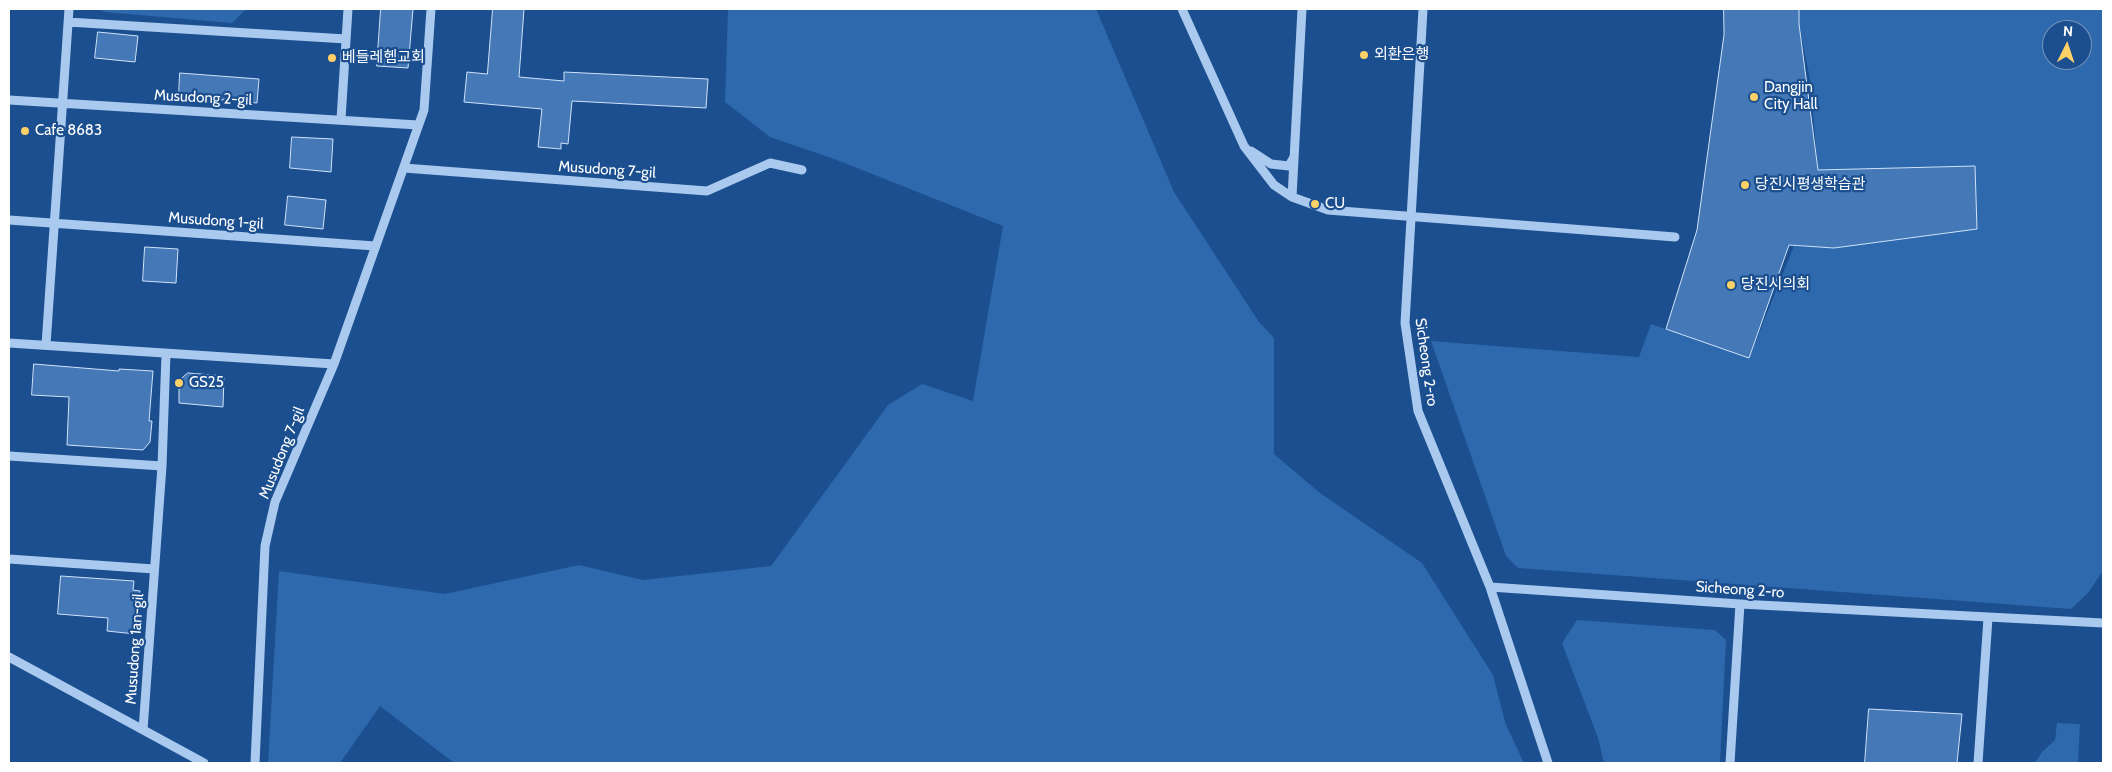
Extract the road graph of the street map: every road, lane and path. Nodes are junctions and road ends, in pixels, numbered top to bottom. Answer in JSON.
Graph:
{"nodes":[{"id":1,"x":69,"y":9,"type":"edge"},
{"id":2,"x":348,"y":9,"type":"edge"},
{"id":3,"x":431,"y":9,"type":"edge"},
{"id":4,"x":1182,"y":9,"type":"edge"},
{"id":5,"x":1302,"y":9,"type":"edge"},
{"id":6,"x":1423,"y":9,"type":"edge"},
{"id":7,"x":68,"y":22,"type":"junction"},
{"id":8,"x":346,"y":39,"type":"junction"},
{"id":9,"x":9,"y":100,"type":"edge"},
{"id":10,"x":64,"y":104,"type":"junction"},
{"id":11,"x":341,"y":119,"type":"junction"},
{"id":12,"x":418,"y":125,"type":"junction"},
{"id":13,"x":1244,"y":146,"type":"junction"},
{"id":14,"x":1294,"y":156,"type":"junction"},
{"id":15,"x":404,"y":168,"type":"junction"},
{"id":16,"x":802,"y":170,"type":"dead end"},
{"id":17,"x":1292,"y":198,"type":"junction"},
{"id":18,"x":1411,"y":217,"type":"junction"},
{"id":19,"x":9,"y":220,"type":"edge"},
{"id":20,"x":54,"y":223,"type":"junction"},
{"id":21,"x":1675,"y":237,"type":"dead end"},
{"id":22,"x":375,"y":246,"type":"junction"},
{"id":23,"x":9,"y":343,"type":"edge"},
{"id":24,"x":46,"y":345,"type":"junction"},
{"id":25,"x":166,"y":354,"type":"junction"},
{"id":26,"x":334,"y":364,"type":"junction"},
{"id":27,"x":9,"y":456,"type":"edge"},
{"id":28,"x":162,"y":466,"type":"junction"},
{"id":29,"x":9,"y":560,"type":"edge"},
{"id":30,"x":154,"y":569,"type":"junction"},
{"id":31,"x":1490,"y":587,"type":"junction"},
{"id":32,"x":1740,"y":604,"type":"junction"},
{"id":33,"x":1988,"y":618,"type":"junction"},
{"id":34,"x":2103,"y":623,"type":"edge"},
{"id":35,"x":9,"y":657,"type":"edge"},
{"id":36,"x":143,"y":730,"type":"junction"},
{"id":37,"x":204,"y":763,"type":"edge"},
{"id":38,"x":255,"y":763,"type":"edge"},
{"id":39,"x":1548,"y":763,"type":"edge"},
{"id":40,"x":1730,"y":763,"type":"edge"},
{"id":41,"x":1978,"y":763,"type":"edge"}],
"edges":[{"from":1,"to":7,"type":"street"},
{"from":2,"to":8,"type":"street"},
{"from":3,"to":12,"type":"street","name":"Musudong 7-gil"},
{"from":4,"to":13,"type":"street"},
{"from":5,"to":14,"type":"street"},
{"from":6,"to":18,"type":"street","name":"Sicheong 2-ro"},
{"from":7,"to":8,"type":"street"},
{"from":7,"to":10,"type":"street"},
{"from":8,"to":11,"type":"street"},
{"from":9,"to":10,"type":"street","name":"Musudong 2-gil"},
{"from":10,"to":11,"type":"street","name":"Musudong 2-gil"},
{"from":10,"to":20,"type":"street"},
{"from":11,"to":12,"type":"street","name":"Musudong 2-gil"},
{"from":12,"to":15,"type":"street","name":"Musudong 7-gil"},
{"from":13,"to":14,"type":"street"},
{"from":13,"to":17,"type":"street"},
{"from":14,"to":17,"type":"street"},
{"from":15,"to":16,"type":"street","name":"Musudong 7-gil"},
{"from":15,"to":22,"type":"street","name":"Musudong 7-gil"},
{"from":17,"to":18,"type":"street"},
{"from":18,"to":21,"type":"street"},
{"from":18,"to":31,"type":"street","name":"Sicheong 2-ro"},
{"from":19,"to":20,"type":"street","name":"Musudong 1-gil"},
{"from":20,"to":22,"type":"street","name":"Musudong 1-gil"},
{"from":20,"to":24,"type":"street"},
{"from":22,"to":26,"type":"street","name":"Musudong 7-gil"},
{"from":23,"to":24,"type":"street"},
{"from":24,"to":25,"type":"street"},
{"from":25,"to":26,"type":"street"},
{"from":25,"to":28,"type":"street","name":"Musudong 1an-gil"},
{"from":26,"to":38,"type":"street","name":"Musudong 7-gil"},
{"from":27,"to":28,"type":"street"},
{"from":28,"to":30,"type":"street","name":"Musudong 1an-gil"},
{"from":29,"to":30,"type":"street"},
{"from":30,"to":36,"type":"street","name":"Musudong 1an-gil"},
{"from":31,"to":32,"type":"street","name":"Sicheong 2-ro"},
{"from":31,"to":39,"type":"street","name":"Sicheong 2-ro"},
{"from":32,"to":33,"type":"street","name":"Sicheong 2-ro"},
{"from":32,"to":40,"type":"street"},
{"from":33,"to":34,"type":"street","name":"Sicheong 2-ro"},
{"from":33,"to":41,"type":"street"},
{"from":35,"to":36,"type":"street","name":"Musudong 1an-gil"},
{"from":36,"to":37,"type":"street","name":"Musudong 1an-gil"}]}
